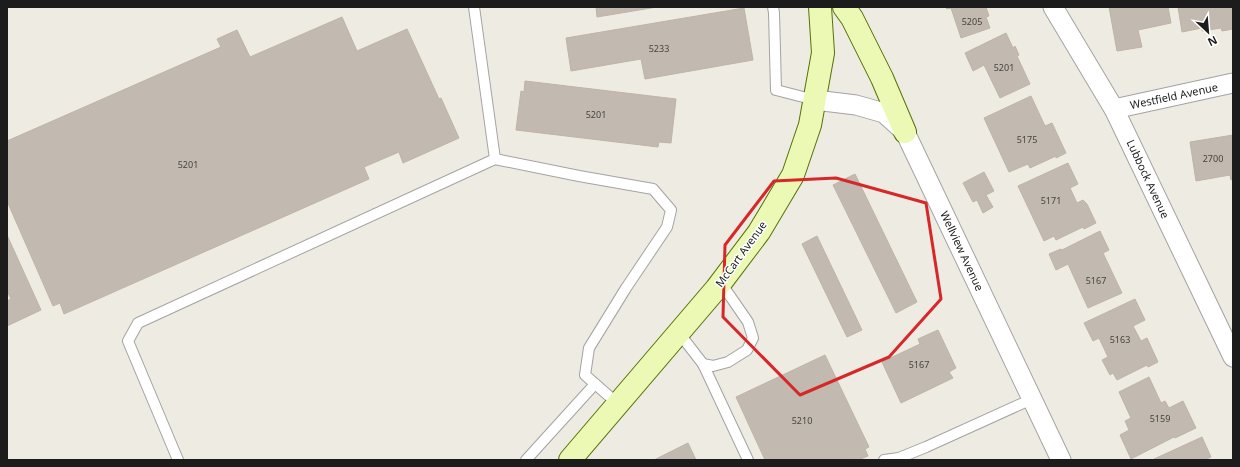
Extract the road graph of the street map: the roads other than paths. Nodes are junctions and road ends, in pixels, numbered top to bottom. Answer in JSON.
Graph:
{"nodes":[{"id":1,"x":474,"y":7,"type":"edge"},
{"id":2,"x":773,"y":7,"type":"edge"},
{"id":3,"x":820,"y":7,"type":"edge"},
{"id":4,"x":844,"y":7,"type":"edge"},
{"id":5,"x":1053,"y":7,"type":"edge"},
{"id":6,"x":1233,"y":83,"type":"edge"},
{"id":7,"x":815,"y":100,"type":"junction"},
{"id":8,"x":1114,"y":109,"type":"junction"},
{"id":9,"x":905,"y":132,"type":"junction"},
{"id":10,"x":495,"y":160,"type":"junction"},
{"id":11,"x":721,"y":283,"type":"junction"},
{"id":12,"x":679,"y":333,"type":"junction"},
{"id":13,"x":1233,"y":357,"type":"edge"},
{"id":14,"x":703,"y":364,"type":"junction"},
{"id":15,"x":595,"y":384,"type":"junction"},
{"id":16,"x":1032,"y":399,"type":"junction"},
{"id":17,"x":618,"y":404,"type":"junction"},
{"id":18,"x":178,"y":460,"type":"edge"},
{"id":19,"x":526,"y":460,"type":"edge"},
{"id":20,"x":570,"y":460,"type":"edge"},
{"id":21,"x":748,"y":460,"type":"edge"},
{"id":22,"x":884,"y":460,"type":"edge"},
{"id":23,"x":1061,"y":460,"type":"edge"}],
"edges":[{"from":1,"to":10,"type":"lane"},
{"from":2,"to":7,"type":"lane"},
{"from":3,"to":7,"type":"main road","name":"McCart Avenue"},
{"from":4,"to":9,"type":"main road"},
{"from":5,"to":8,"type":"street","name":"Lubbock Avenue"},
{"from":6,"to":8,"type":"street","name":"Westfield Avenue"},
{"from":7,"to":9,"type":"street","name":"Wellview Avenue"},
{"from":7,"to":11,"type":"main road","name":"McCart Avenue"},
{"from":8,"to":13,"type":"street","name":"Lubbock Avenue"},
{"from":9,"to":16,"type":"street","name":"Wellview Avenue"},
{"from":10,"to":15,"type":"lane"},
{"from":10,"to":18,"type":"lane"},
{"from":11,"to":12,"type":"main road","name":"McCart Avenue"},
{"from":11,"to":14,"type":"lane"},
{"from":12,"to":14,"type":"lane"},
{"from":12,"to":17,"type":"main road","name":"McCart Avenue"},
{"from":14,"to":21,"type":"lane"},
{"from":15,"to":17,"type":"lane"},
{"from":15,"to":19,"type":"lane"},
{"from":16,"to":22,"type":"lane"},
{"from":16,"to":23,"type":"street","name":"Wellview Avenue"},
{"from":17,"to":20,"type":"main road","name":"McCart Avenue"}]}
